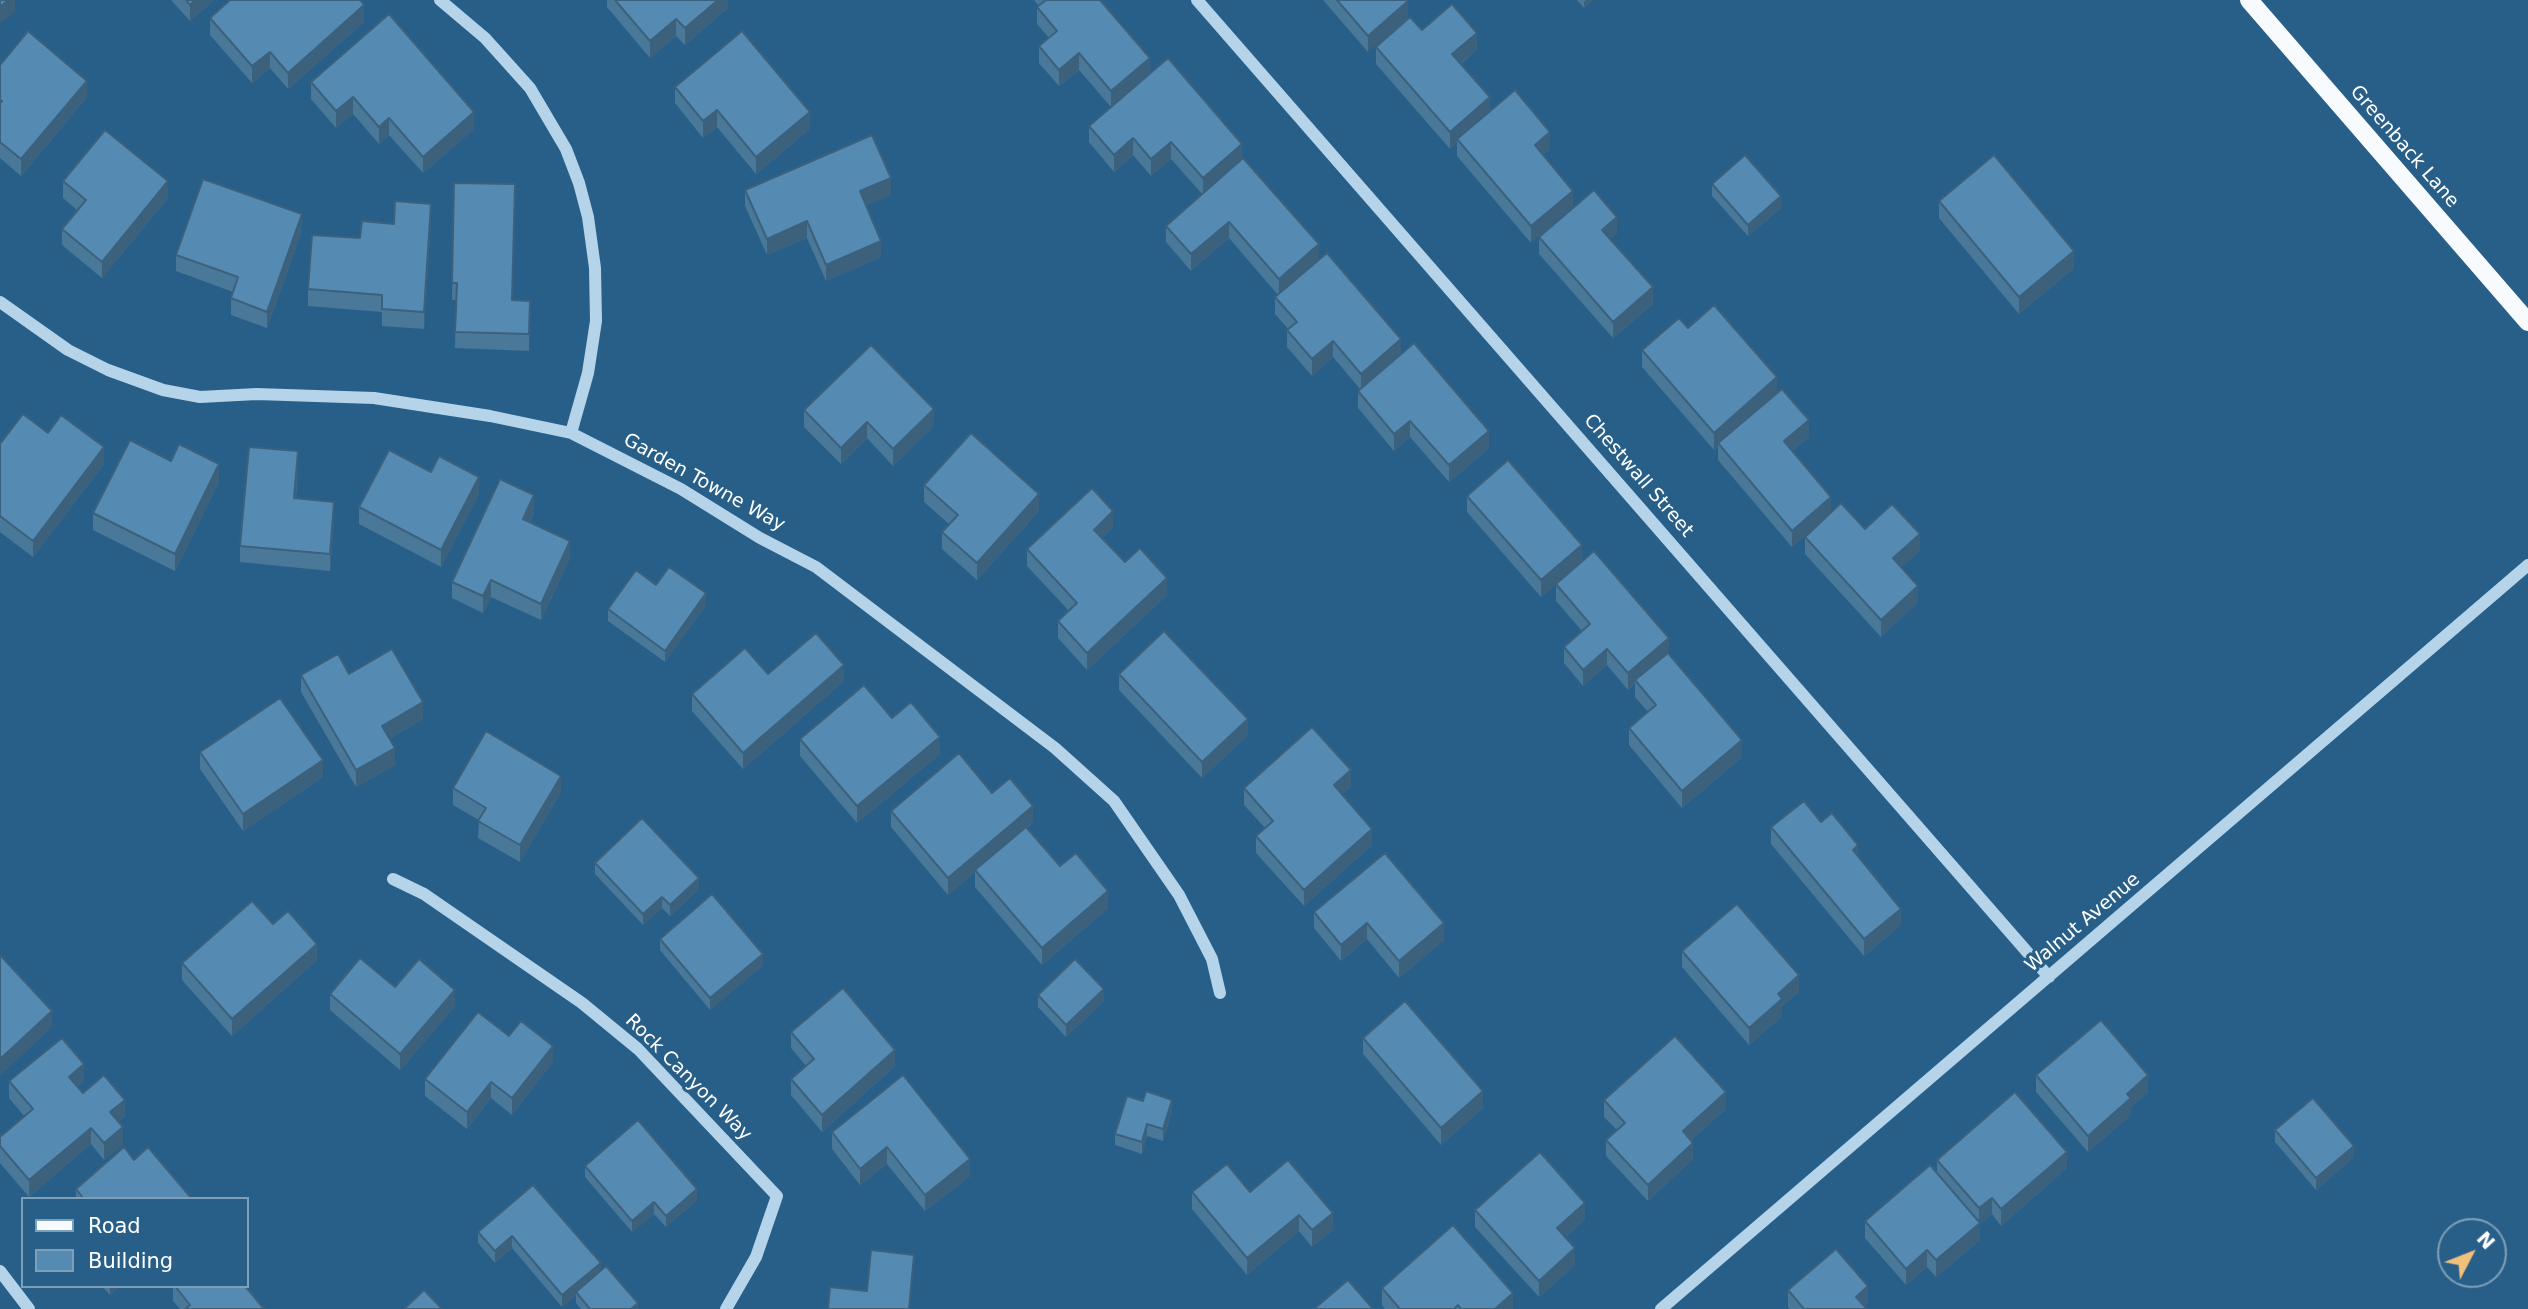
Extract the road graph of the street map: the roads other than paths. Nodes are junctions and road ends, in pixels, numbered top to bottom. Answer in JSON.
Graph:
{"nodes":[{"id":1,"x":440,"y":0,"type":"edge"},
{"id":2,"x":1197,"y":0,"type":"edge"},
{"id":3,"x":2249,"y":0,"type":"edge"},
{"id":4,"x":0,"y":302,"type":"edge"},
{"id":5,"x":2528,"y":322,"type":"edge"},
{"id":6,"x":571,"y":433,"type":"junction"},
{"id":7,"x":2528,"y":565,"type":"edge"},
{"id":8,"x":393,"y":879,"type":"dead end"},
{"id":9,"x":2049,"y":977,"type":"junction"},
{"id":10,"x":1220,"y":993,"type":"dead end"},
{"id":11,"x":0,"y":1270,"type":"edge"},
{"id":12,"x":29,"y":1309,"type":"edge"},
{"id":13,"x":726,"y":1309,"type":"edge"},
{"id":14,"x":1661,"y":1309,"type":"edge"}],
"edges":[{"from":1,"to":6,"type":"street"},
{"from":2,"to":9,"type":"street","name":"Chestwall Street"},
{"from":3,"to":5,"type":"main road","name":"Greenback Lane"},
{"from":4,"to":6,"type":"street","name":"Garden Towne Way"},
{"from":6,"to":10,"type":"street","name":"Garden Towne Way"},
{"from":7,"to":9,"type":"street","name":"Walnut Avenue"},
{"from":8,"to":13,"type":"street","name":"Rock Canyon Way"},
{"from":9,"to":14,"type":"street","name":"Walnut Avenue"},
{"from":11,"to":12,"type":"street"}]}
